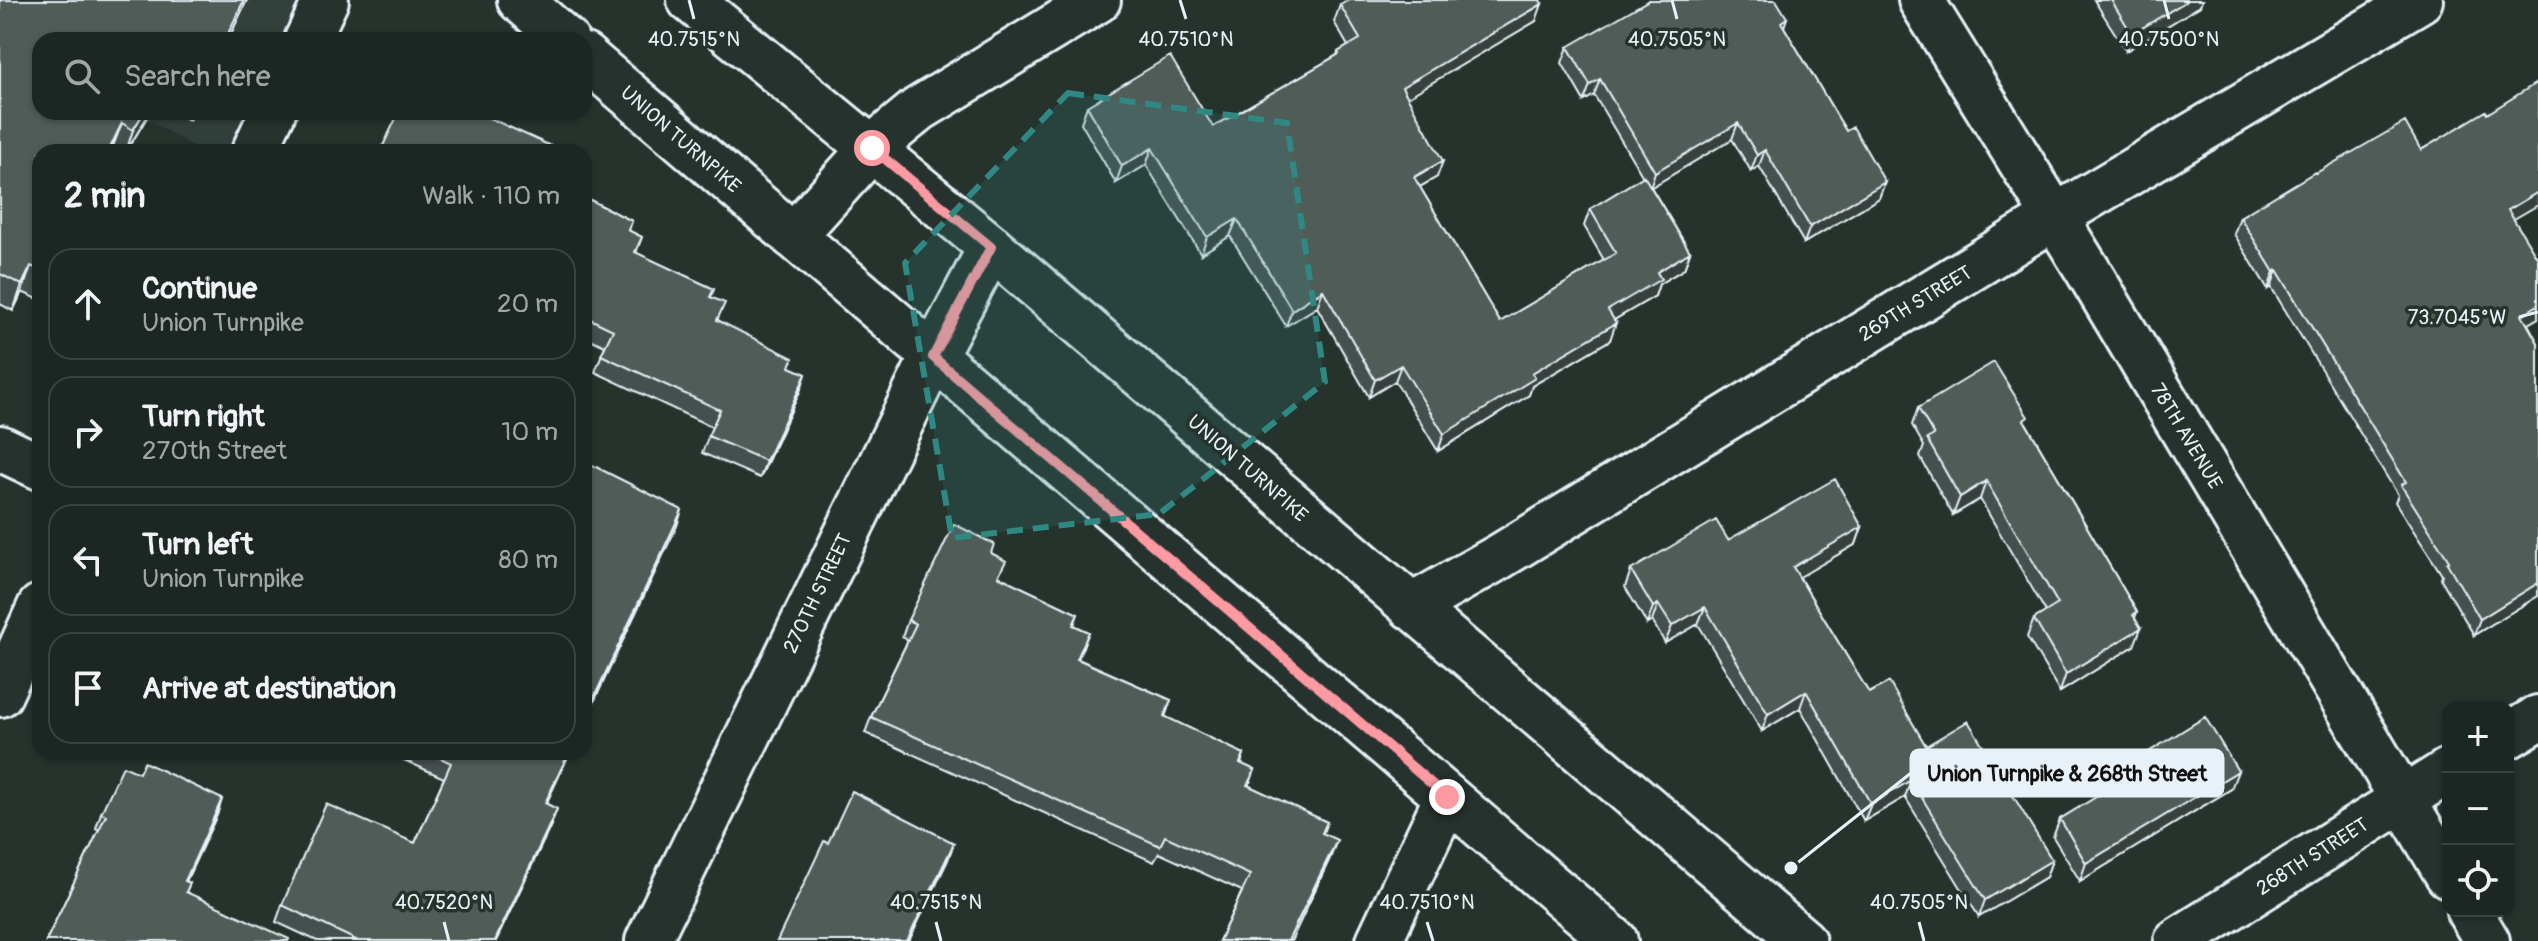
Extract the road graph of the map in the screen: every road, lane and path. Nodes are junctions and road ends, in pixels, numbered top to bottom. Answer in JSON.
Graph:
{"nodes":[{"id":1,"x":326,"y":0,"type":"edge"},
{"id":2,"x":520,"y":0,"type":"edge"},
{"id":3,"x":690,"y":0,"type":"edge"},
{"id":4,"x":1098,"y":0,"type":"edge"},
{"id":5,"x":1921,"y":0,"type":"edge"},
{"id":6,"x":2420,"y":0,"type":"edge"},
{"id":7,"x":311,"y":32,"type":"edge"},
{"id":8,"x":557,"y":32,"type":"edge"},
{"id":9,"x":592,"y":63,"type":"edge"},
{"id":10,"x":269,"y":120,"type":"edge"},
{"id":11,"x":258,"y":144,"type":"edge"},
{"id":12,"x":872,"y":148,"type":"junction"},
{"id":13,"x":2055,"y":217,"type":"junction"},
{"id":14,"x":793,"y":236,"type":"junction"},
{"id":15,"x":991,"y":247,"type":"junction"},
{"id":16,"x":933,"y":357,"type":"junction"},
{"id":17,"x":0,"y":448,"type":"edge"},
{"id":18,"x":32,"y":463,"type":"edge"},
{"id":19,"x":1411,"y":607,"type":"junction"},
{"id":20,"x":32,"y":624,"type":"edge"},
{"id":21,"x":0,"y":694,"type":"edge"},
{"id":22,"x":2538,"y":718,"type":"edge"},
{"id":23,"x":2514,"y":732,"type":"edge"},
{"id":24,"x":2445,"y":773,"type":"edge"},
{"id":25,"x":1447,"y":797,"type":"junction"},
{"id":26,"x":2402,"y":799,"type":"junction"},
{"id":27,"x":2442,"y":865,"type":"edge"},
{"id":28,"x":2473,"y":917,"type":"edge"},
{"id":29,"x":648,"y":941,"type":"edge"},
{"id":30,"x":1379,"y":941,"type":"edge"},
{"id":31,"x":1615,"y":941,"type":"edge"},
{"id":32,"x":1803,"y":941,"type":"edge"},
{"id":33,"x":2177,"y":941,"type":"edge"},
{"id":34,"x":2487,"y":941,"type":"edge"}],
"edges":[{"from":1,"to":7,"type":"street"},
{"from":2,"to":8,"type":"street"},
{"from":3,"to":12,"type":"street","name":"UNION TURNPIKE"},
{"from":4,"to":12,"type":"street"},
{"from":5,"to":13,"type":"street","name":"78TH AVENUE"},
{"from":6,"to":13,"type":"street","name":"269TH STREET"},
{"from":9,"to":14,"type":"street","name":"UNION TURNPIKE"},
{"from":10,"to":11,"type":"street"},
{"from":12,"to":14,"type":"street"},
{"from":12,"to":15,"type":"street","name":"UNION TURNPIKE"},
{"from":13,"to":19,"type":"street","name":"269TH STREET"},
{"from":13,"to":26,"type":"street","name":"78TH AVENUE"},
{"from":14,"to":16,"type":"street","name":"UNION TURNPIKE"},
{"from":15,"to":16,"type":"street","name":"270TH STREET"},
{"from":15,"to":19,"type":"street","name":"UNION TURNPIKE"},
{"from":16,"to":25,"type":"street","name":"UNION TURNPIKE"},
{"from":16,"to":29,"type":"street","name":"270TH STREET"},
{"from":17,"to":18,"type":"street"},
{"from":19,"to":32,"type":"street","name":"UNION TURNPIKE"},
{"from":20,"to":21,"type":"street"},
{"from":22,"to":23,"type":"street"},
{"from":24,"to":26,"type":"street","name":"268TH STREET"},
{"from":25,"to":30,"type":"street"},
{"from":25,"to":31,"type":"street","name":"UNION TURNPIKE"},
{"from":26,"to":27,"type":"street","name":"78TH AVENUE"},
{"from":26,"to":33,"type":"street","name":"268TH STREET"},
{"from":28,"to":34,"type":"street"}]}
